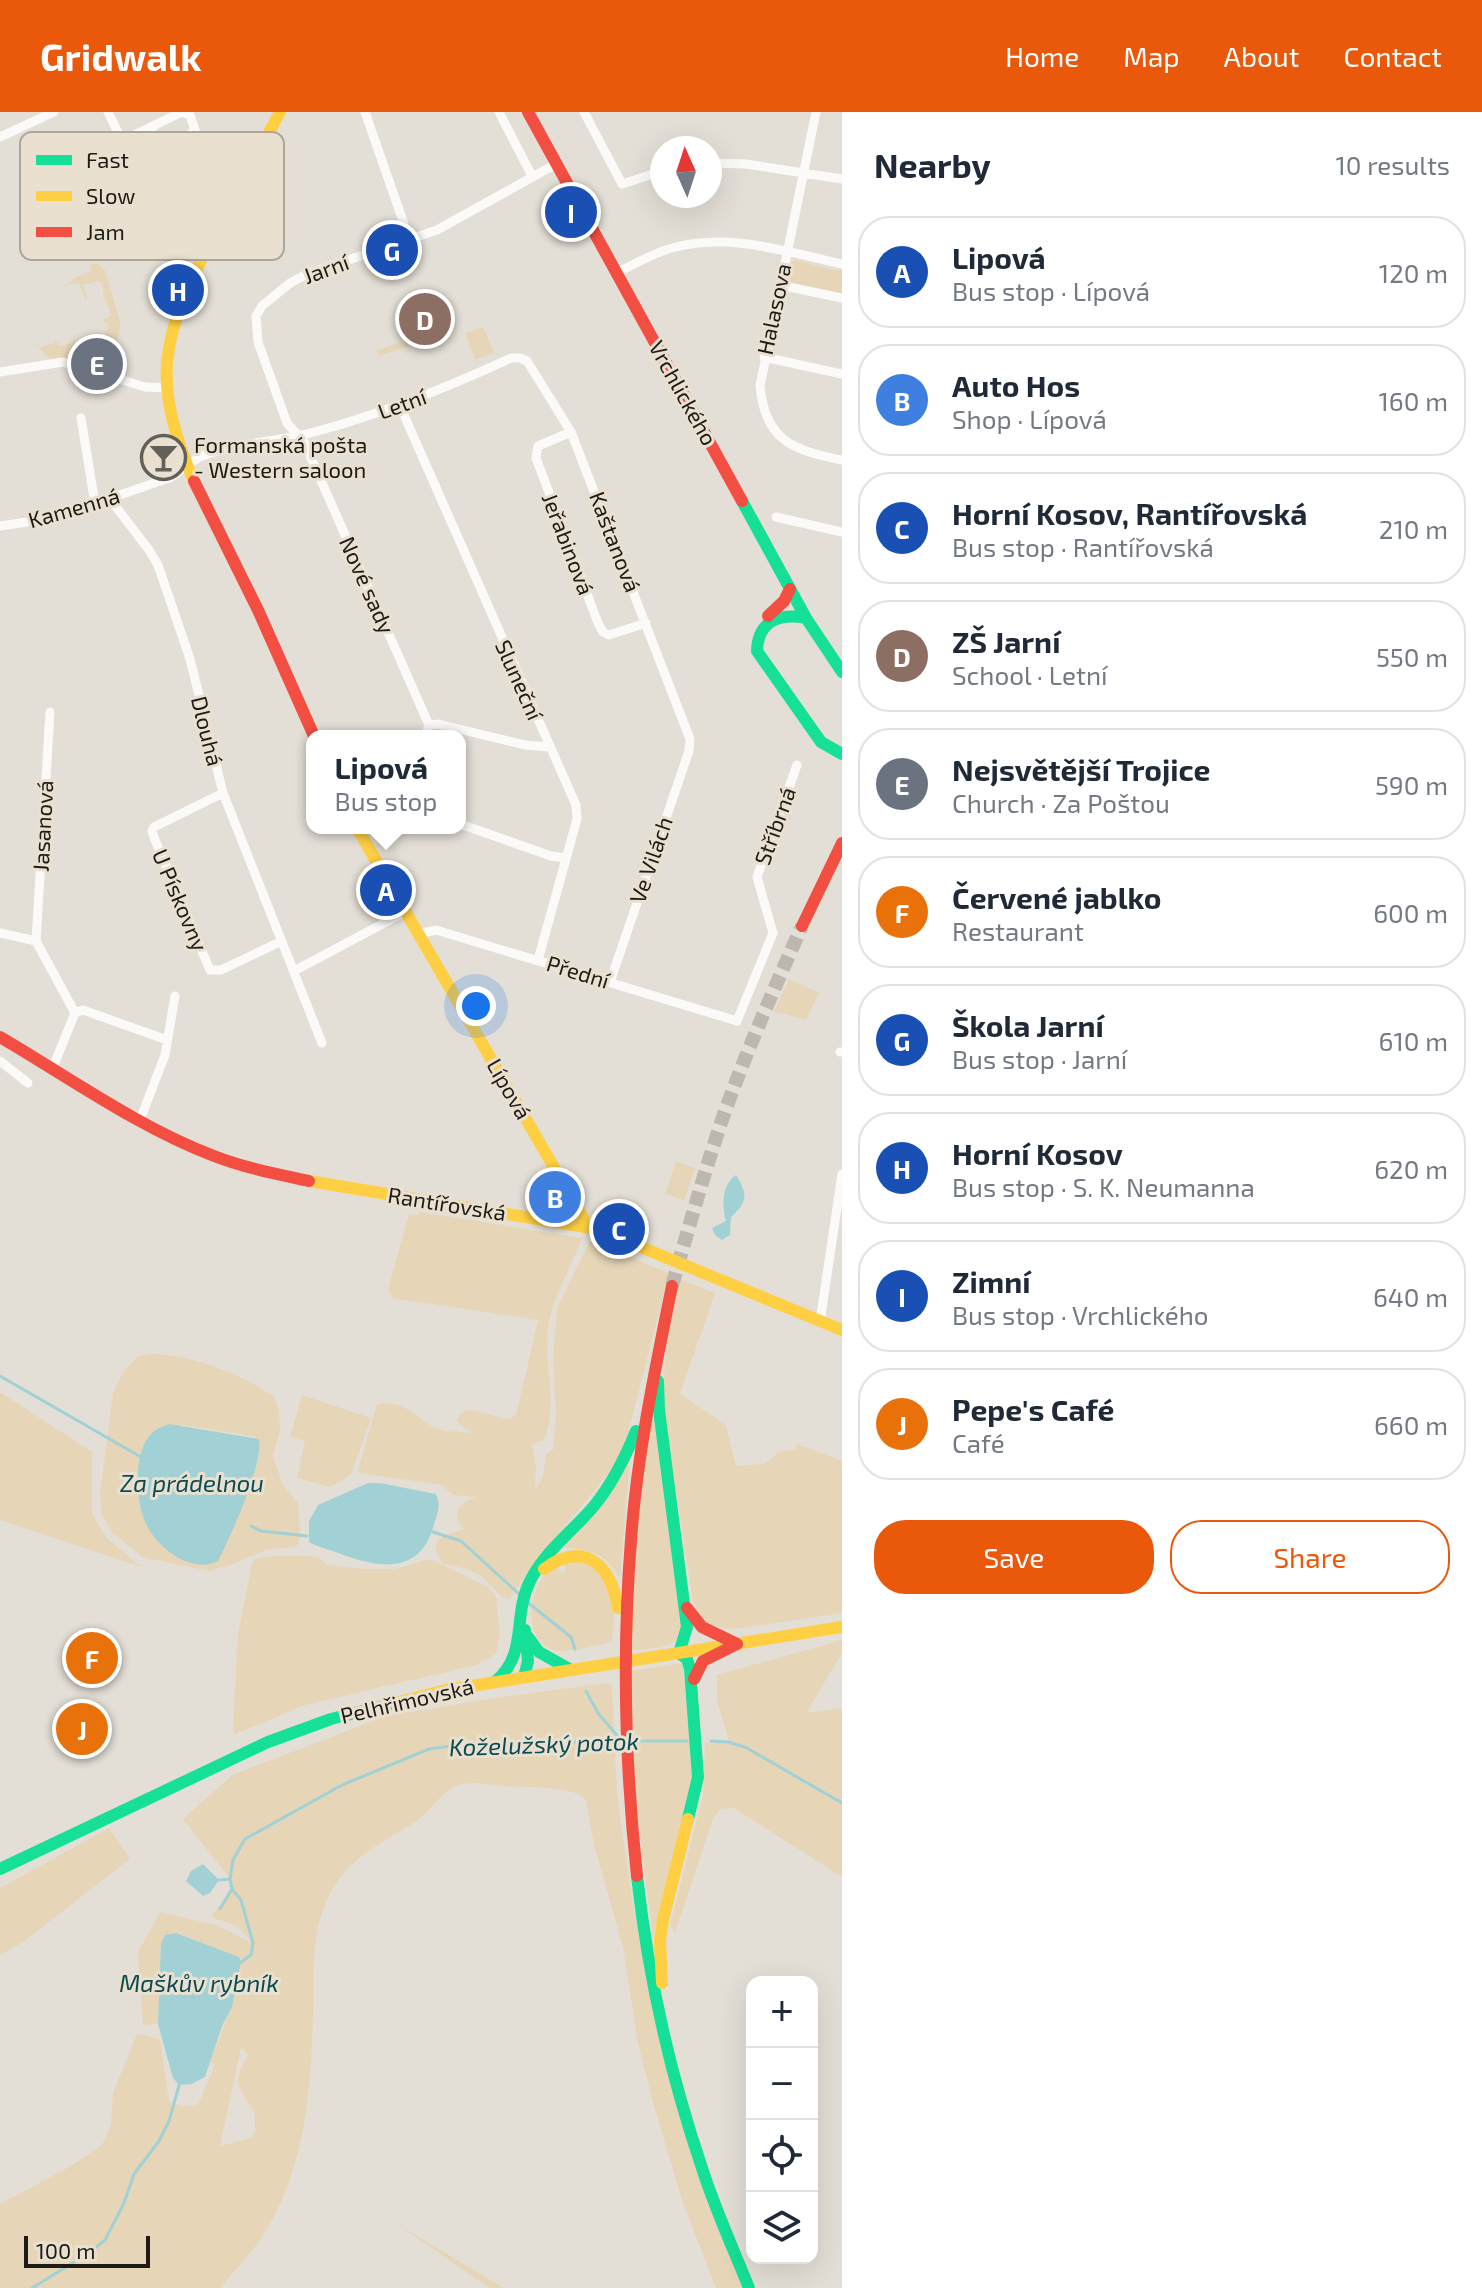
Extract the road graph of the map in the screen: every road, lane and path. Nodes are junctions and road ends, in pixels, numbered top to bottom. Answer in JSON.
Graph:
{"nodes":[{"id":1,"x":54,"y":112,"type":"edge"},
{"id":2,"x":108,"y":112,"type":"edge"},
{"id":3,"x":280,"y":112,"type":"edge"},
{"id":4,"x":365,"y":112,"type":"edge"},
{"id":5,"x":499,"y":112,"type":"edge"},
{"id":6,"x":528,"y":112,"type":"edge"},
{"id":7,"x":584,"y":112,"type":"edge"},
{"id":8,"x":816,"y":112,"type":"edge"},
{"id":9,"x":150,"y":127,"type":"junction"},
{"id":10,"x":118,"y":132,"type":"edge"},
{"id":11,"x":140,"y":132,"type":"edge"},
{"id":12,"x":152,"y":132,"type":"edge"},
{"id":13,"x":192,"y":132,"type":"edge"},
{"id":14,"x":269,"y":132,"type":"edge"},
{"id":15,"x":0,"y":137,"type":"edge"},
{"id":16,"x":722,"y":163,"type":"edge"},
{"id":17,"x":556,"y":164,"type":"junction"},
{"id":18,"x":804,"y":172,"type":"junction"},
{"id":19,"x":650,"y":175,"type":"edge"},
{"id":20,"x":532,"y":176,"type":"junction"},
{"id":21,"x":842,"y":179,"type":"edge"},
{"id":22,"x":622,"y":184,"type":"junction"},
{"id":23,"x":628,"y":194,"type":"dead end"},
{"id":24,"x":396,"y":244,"type":"junction"},
{"id":25,"x":786,"y":252,"type":"junction"},
{"id":26,"x":201,"y":260,"type":"edge"},
{"id":27,"x":842,"y":264,"type":"edge"},
{"id":28,"x":616,"y":273,"type":"junction"},
{"id":29,"x":780,"y":285,"type":"junction"},
{"id":30,"x":842,"y":298,"type":"edge"},
{"id":31,"x":764,"y":357,"type":"junction"},
{"id":32,"x":520,"y":358,"type":"joint"},
{"id":33,"x":0,"y":372,"type":"edge"},
{"id":34,"x":842,"y":374,"type":"edge"},
{"id":35,"x":167,"y":388,"type":"junction"},
{"id":36,"x":400,"y":406,"type":"junction"},
{"id":37,"x":81,"y":418,"type":"dead end"},
{"id":38,"x":571,"y":432,"type":"junction"},
{"id":39,"x":297,"y":436,"type":"junction"},
{"id":40,"x":842,"y":460,"type":"edge"},
{"id":41,"x":187,"y":463,"type":"junction"},
{"id":42,"x":110,"y":499,"type":"junction"},
{"id":43,"x":95,"y":504,"type":"junction"},
{"id":44,"x":776,"y":517,"type":"dead end"},
{"id":45,"x":0,"y":526,"type":"edge"},
{"id":46,"x":842,"y":532,"type":"edge"},
{"id":47,"x":790,"y":589,"type":"junction"},
{"id":48,"x":806,"y":618,"type":"junction"},
{"id":49,"x":646,"y":623,"type":"junction"},
{"id":50,"x":761,"y":627,"type":"junction"},
{"id":51,"x":842,"y":672,"type":"edge"},
{"id":52,"x":50,"y":712,"type":"dead end"},
{"id":53,"x":429,"y":725,"type":"junction"},
{"id":54,"x":311,"y":730,"type":"edge"},
{"id":55,"x":427,"y":730,"type":"edge"},
{"id":56,"x":463,"y":730,"type":"edge"},
{"id":57,"x":466,"y":731,"type":"edge"},
{"id":58,"x":690,"y":739,"type":"joint"},
{"id":59,"x":549,"y":747,"type":"junction"},
{"id":60,"x":842,"y":754,"type":"edge"},
{"id":61,"x":797,"y":765,"type":"dead end"},
{"id":62,"x":223,"y":793,"type":"junction"},
{"id":63,"x":466,"y":826,"type":"edge"},
{"id":64,"x":362,"y":834,"type":"edge"},
{"id":65,"x":842,"y":843,"type":"edge"},
{"id":66,"x":566,"y":858,"type":"junction"},
{"id":67,"x":405,"y":912,"type":"junction"},
{"id":68,"x":802,"y":926,"type":"tunnel mouth"},
{"id":69,"x":0,"y":933,"type":"edge"},
{"id":70,"x":418,"y":934,"type":"junction"},
{"id":71,"x":36,"y":941,"type":"junction"},
{"id":72,"x":282,"y":941,"type":"junction"},
{"id":73,"x":538,"y":960,"type":"junction"},
{"id":74,"x":294,"y":971,"type":"junction"},
{"id":75,"x":610,"y":982,"type":"junction"},
{"id":76,"x":175,"y":996,"type":"dead end"},
{"id":77,"x":75,"y":1013,"type":"junction"},
{"id":78,"x":737,"y":1021,"type":"joint"},
{"id":79,"x":0,"y":1037,"type":"edge"},
{"id":80,"x":167,"y":1040,"type":"junction"},
{"id":81,"x":322,"y":1043,"type":"dead end"},
{"id":82,"x":0,"y":1061,"type":"edge"},
{"id":83,"x":53,"y":1067,"type":"junction"},
{"id":84,"x":28,"y":1083,"type":"dead end"},
{"id":85,"x":140,"y":1120,"type":"junction"},
{"id":86,"x":842,"y":1174,"type":"edge"},
{"id":87,"x":583,"y":1226,"type":"junction"},
{"id":88,"x":672,"y":1286,"type":"tunnel mouth"},
{"id":89,"x":820,"y":1322,"type":"junction"},
{"id":90,"x":662,"y":1329,"type":"junction"},
{"id":91,"x":842,"y":1330,"type":"edge"},
{"id":92,"x":647,"y":1405,"type":"junction"},
{"id":93,"x":530,"y":1587,"type":"junction"},
{"id":94,"x":683,"y":1598,"type":"junction"},
{"id":95,"x":524,"y":1604,"type":"junction"},
{"id":96,"x":621,"y":1620,"type":"junction"},
{"id":97,"x":842,"y":1627,"type":"edge"},
{"id":98,"x":525,"y":1631,"type":"junction"},
{"id":99,"x":737,"y":1644,"type":"junction"},
{"id":100,"x":679,"y":1653,"type":"junction"},
{"id":101,"x":516,"y":1660,"type":"junction"},
{"id":102,"x":571,"y":1670,"type":"junction"},
{"id":103,"x":524,"y":1677,"type":"junction"},
{"id":104,"x":495,"y":1682,"type":"junction"},
{"id":105,"x":693,"y":1692,"type":"junction"},
{"id":106,"x":0,"y":1869,"type":"edge"},
{"id":107,"x":697,"y":2149,"type":"junction"},
{"id":108,"x":749,"y":2288,"type":"edge"}],
"edges":[{"from":1,"to":15,"type":"street"},
{"from":2,"to":10,"type":"street"},
{"from":3,"to":14,"type":"main road"},
{"from":4,"to":24,"type":"street"},
{"from":5,"to":20,"type":"street"},
{"from":6,"to":17,"type":"main road","name":"Vrchlického"},
{"from":7,"to":22,"type":"street"},
{"from":8,"to":18,"type":"street","name":"Halasova"},
{"from":9,"to":11,"type":"street"},
{"from":9,"to":12,"type":"street"},
{"from":9,"to":13,"type":"street"},
{"from":16,"to":18,"type":"street"},
{"from":17,"to":20,"type":"street","name":"Jarní"},
{"from":17,"to":28,"type":"main road","name":"Vrchlického"},
{"from":18,"to":21,"type":"street"},
{"from":18,"to":25,"type":"street","name":"Halasova"},
{"from":19,"to":22,"type":"street"},
{"from":20,"to":24,"type":"street","name":"Jarní"},
{"from":22,"to":23,"type":"street"},
{"from":24,"to":39,"type":"street","name":"Jarní"},
{"from":25,"to":27,"type":"street"},
{"from":25,"to":28,"type":"street"},
{"from":25,"to":29,"type":"street","name":"Halasova"},
{"from":26,"to":35,"type":"main road"},
{"from":28,"to":47,"type":"main road","name":"Vrchlického"},
{"from":29,"to":30,"type":"street"},
{"from":29,"to":31,"type":"street","name":"Halasova"},
{"from":31,"to":34,"type":"street"},
{"from":31,"to":40,"type":"street","name":"Halasova"},
{"from":32,"to":36,"type":"street","name":"Letní"},
{"from":32,"to":38,"type":"street","name":"Kaštanová"},
{"from":33,"to":35,"type":"street"},
{"from":35,"to":41,"type":"main road"},
{"from":36,"to":39,"type":"street","name":"Letní"},
{"from":36,"to":59,"type":"street","name":"Sluneční"},
{"from":37,"to":43,"type":"street"},
{"from":38,"to":49,"type":"street","name":"Kaštanová"},
{"from":38,"to":49,"type":"street","name":"Jeřabinová"},
{"from":39,"to":41,"type":"street","name":"Letní"},
{"from":39,"to":53,"type":"street","name":"Nové sady"},
{"from":41,"to":42,"type":"street","name":"Kamenná"},
{"from":41,"to":54,"type":"main road"},
{"from":42,"to":43,"type":"street","name":"Kamenná"},
{"from":42,"to":62,"type":"street","name":"Dlouhá"},
{"from":43,"to":45,"type":"street","name":"Kamenná"},
{"from":44,"to":46,"type":"street"},
{"from":47,"to":48,"type":"main road","name":"Vrchlického"},
{"from":47,"to":50,"type":"main road"},
{"from":48,"to":50,"type":"main road"},
{"from":48,"to":51,"type":"main road","name":"Vrchlického"},
{"from":49,"to":58,"type":"street","name":"Kaštanová"},
{"from":50,"to":60,"type":"main road"},
{"from":52,"to":71,"type":"street","name":"Jasanová"},
{"from":53,"to":55,"type":"street"},
{"from":53,"to":56,"type":"street"},
{"from":57,"to":59,"type":"street"},
{"from":58,"to":75,"type":"street","name":"Ve Vilách"},
{"from":59,"to":66,"type":"street","name":"Sluneční"},
{"from":61,"to":78,"type":"street","name":"Stříbrná"},
{"from":62,"to":72,"type":"street","name":"Dlouhá"},
{"from":62,"to":72,"type":"street","name":"U Pískovny"},
{"from":63,"to":66,"type":"street"},
{"from":64,"to":67,"type":"main road","name":"Lípová"},
{"from":65,"to":68,"type":"main road"},
{"from":66,"to":73,"type":"street","name":"Sluneční"},
{"from":67,"to":70,"type":"main road","name":"Lípová"},
{"from":67,"to":74,"type":"street"},
{"from":69,"to":71,"type":"street"},
{"from":70,"to":73,"type":"street","name":"Přední"},
{"from":70,"to":87,"type":"main road","name":"Lípová"},
{"from":71,"to":77,"type":"street"},
{"from":72,"to":74,"type":"street","name":"Dlouhá"},
{"from":73,"to":75,"type":"street","name":"Přední"},
{"from":74,"to":81,"type":"street","name":"Dlouhá"},
{"from":75,"to":78,"type":"street","name":"Přední"},
{"from":76,"to":80,"type":"street"},
{"from":77,"to":80,"type":"street"},
{"from":77,"to":83,"type":"street"},
{"from":79,"to":83,"type":"main road","name":"Rantířovská"},
{"from":80,"to":85,"type":"street"},
{"from":82,"to":84,"type":"street"},
{"from":83,"to":85,"type":"main road","name":"Rantířovská"},
{"from":85,"to":87,"type":"main road","name":"Rantířovská"},
{"from":86,"to":89,"type":"street"},
{"from":87,"to":89,"type":"main road","name":"Rantířovská"},
{"from":88,"to":90,"type":"main road"},
{"from":89,"to":91,"type":"main road","name":"Rantířovská"},
{"from":90,"to":92,"type":"main road"},
{"from":90,"to":94,"type":"main road"},
{"from":92,"to":93,"type":"main road"},
{"from":92,"to":96,"type":"main road"},
{"from":93,"to":95,"type":"main road"},
{"from":93,"to":96,"type":"main road"},
{"from":94,"to":99,"type":"main road"},
{"from":94,"to":100,"type":"main road"},
{"from":95,"to":98,"type":"main road"},
{"from":95,"to":101,"type":"main road"},
{"from":96,"to":107,"type":"main road"},
{"from":97,"to":99,"type":"main road","name":"Pelhřimovská"},
{"from":98,"to":102,"type":"main road"},
{"from":98,"to":103,"type":"main road"},
{"from":99,"to":100,"type":"main road","name":"Pelhřimovská"},
{"from":99,"to":105,"type":"main road"},
{"from":100,"to":102,"type":"main road","name":"Pelhřimovská"},
{"from":100,"to":105,"type":"main road"},
{"from":101,"to":103,"type":"main road"},
{"from":101,"to":104,"type":"main road"},
{"from":102,"to":103,"type":"main road","name":"Pelhřimovská"},
{"from":103,"to":104,"type":"main road","name":"Pelhřimovská"},
{"from":104,"to":106,"type":"main road","name":"Pelhřimovská"},
{"from":105,"to":107,"type":"main road"},
{"from":107,"to":108,"type":"main road"}]}
